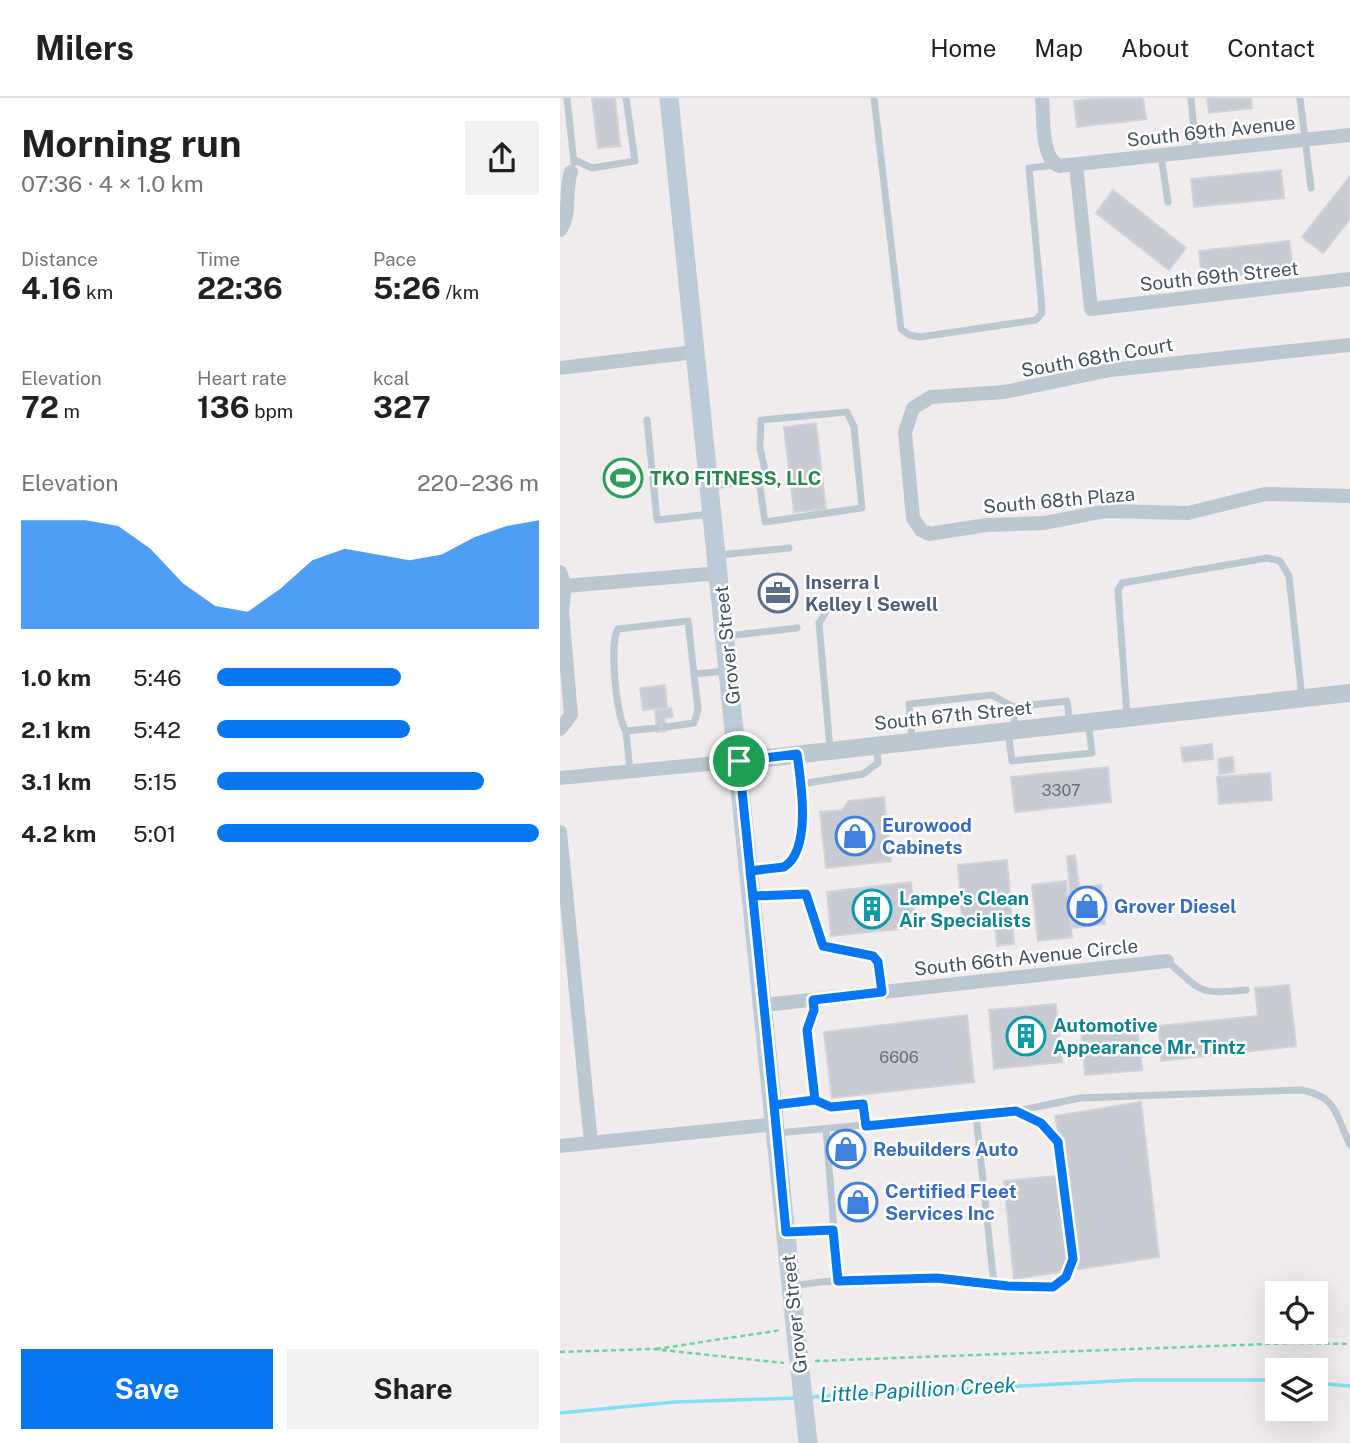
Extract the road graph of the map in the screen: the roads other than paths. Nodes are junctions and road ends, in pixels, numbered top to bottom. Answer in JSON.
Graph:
{"nodes":[{"id":1,"x":567,"y":98,"type":"edge"},
{"id":2,"x":626,"y":98,"type":"edge"},
{"id":3,"x":669,"y":98,"type":"edge"},
{"id":4,"x":874,"y":98,"type":"edge"},
{"id":5,"x":1042,"y":98,"type":"edge"},
{"id":6,"x":1191,"y":98,"type":"edge"},
{"id":7,"x":1300,"y":98,"type":"edge"},
{"id":8,"x":1350,"y":135,"type":"edge"},
{"id":9,"x":1304,"y":140,"type":"junction"},
{"id":10,"x":1196,"y":152,"type":"junction"},
{"id":11,"x":1160,"y":156,"type":"junction"},
{"id":12,"x":1055,"y":165,"type":"junction"},
{"id":13,"x":1076,"y":165,"type":"junction"},
{"id":14,"x":573,"y":166,"type":"junction"},
{"id":15,"x":1311,"y":188,"type":"dead end"},
{"id":16,"x":1168,"y":202,"type":"dead end"},
{"id":17,"x":560,"y":230,"type":"edge"},
{"id":18,"x":1350,"y":279,"type":"edge"},
{"id":19,"x":1350,"y":345,"type":"edge"},
{"id":20,"x":695,"y":352,"type":"junction"},
{"id":21,"x":560,"y":368,"type":"edge"},
{"id":22,"x":647,"y":420,"type":"dead end"},
{"id":23,"x":910,"y":466,"type":"joint"},
{"id":24,"x":759,"y":480,"type":"junction"},
{"id":25,"x":711,"y":486,"type":"junction"},
{"id":26,"x":1350,"y":496,"type":"edge"},
{"id":27,"x":714,"y":513,"type":"junction"},
{"id":28,"x":789,"y":548,"type":"dead end"},
{"id":29,"x":719,"y":564,"type":"junction"},
{"id":30,"x":563,"y":579,"type":"edge"},
{"id":31,"x":831,"y":604,"type":"dead end"},
{"id":32,"x":797,"y":628,"type":"dead end"},
{"id":33,"x":727,"y":636,"type":"junction"},
{"id":34,"x":730,"y":670,"type":"junction"},
{"id":35,"x":694,"y":674,"type":"junction"},
{"id":36,"x":1350,"y":692,"type":"edge"},
{"id":37,"x":1302,"y":698,"type":"junction"},
{"id":38,"x":1013,"y":707,"type":"junction"},
{"id":39,"x":1127,"y":717,"type":"junction"},
{"id":40,"x":1079,"y":722,"type":"junction"},
{"id":41,"x":666,"y":727,"type":"dead end"},
{"id":42,"x":656,"y":728,"type":"dead end"},
{"id":43,"x":560,"y":729,"type":"edge"},
{"id":44,"x":1012,"y":730,"type":"junction"},
{"id":45,"x":626,"y":731,"type":"junction"},
{"id":46,"x":912,"y":741,"type":"junction"},
{"id":47,"x":877,"y":744,"type":"junction"},
{"id":48,"x":830,"y":750,"type":"junction"},
{"id":49,"x":797,"y":754,"type":"junction"},
{"id":50,"x":739,"y":761,"type":"junction"},
{"id":51,"x":629,"y":771,"type":"junction"},
{"id":52,"x":560,"y":778,"type":"edge"},
{"id":53,"x":801,"y":784,"type":"junction"},
{"id":54,"x":560,"y":832,"type":"edge"},
{"id":55,"x":750,"y":871,"type":"junction"},
{"id":56,"x":753,"y":896,"type":"junction"},
{"id":57,"x":1167,"y":961,"type":"joint"},
{"id":58,"x":1245,"y":990,"type":"dead end"},
{"id":59,"x":882,"y":992,"type":"junction"},
{"id":60,"x":813,"y":1000,"type":"junction"},
{"id":61,"x":764,"y":1005,"type":"junction"},
{"id":62,"x":815,"y":1100,"type":"junction"},
{"id":63,"x":1016,"y":1111,"type":"junction"},
{"id":64,"x":976,"y":1115,"type":"junction"},
{"id":65,"x":775,"y":1121,"type":"junction"},
{"id":66,"x":866,"y":1126,"type":"junction"},
{"id":67,"x":826,"y":1129,"type":"junction"},
{"id":68,"x":591,"y":1143,"type":"junction"},
{"id":69,"x":1350,"y":1145,"type":"edge"},
{"id":70,"x":560,"y":1146,"type":"edge"},
{"id":71,"x":833,"y":1230,"type":"junction"},
{"id":72,"x":786,"y":1232,"type":"junction"},
{"id":73,"x":838,"y":1281,"type":"junction"},
{"id":74,"x":994,"y":1285,"type":"junction"},
{"id":75,"x":792,"y":1286,"type":"junction"},
{"id":76,"x":808,"y":1442,"type":"edge"}],
"edges":[{"from":1,"to":14,"type":"lane"},
{"from":2,"to":14,"type":"lane"},
{"from":3,"to":20,"type":"main road","name":"Grover Street"},
{"from":4,"to":12,"type":"lane"},
{"from":5,"to":12,"type":"street"},
{"from":6,"to":10,"type":"lane"},
{"from":7,"to":9,"type":"lane"},
{"from":8,"to":9,"type":"street","name":"South 69th Avenue"},
{"from":9,"to":10,"type":"street","name":"South 69th Avenue"},
{"from":9,"to":15,"type":"lane"},
{"from":10,"to":11,"type":"street","name":"South 69th Avenue"},
{"from":11,"to":13,"type":"street","name":"South 69th Avenue"},
{"from":11,"to":16,"type":"lane"},
{"from":12,"to":13,"type":"street","name":"South 69th Avenue"},
{"from":13,"to":18,"type":"street","name":"South 69th Street"},
{"from":14,"to":17,"type":"street"},
{"from":19,"to":23,"type":"street","name":"South 68th Court"},
{"from":20,"to":21,"type":"street"},
{"from":20,"to":25,"type":"main road","name":"Grover Street"},
{"from":22,"to":27,"type":"lane"},
{"from":23,"to":26,"type":"street","name":"South 68th Plaza"},
{"from":24,"to":24,"type":"lane"},
{"from":24,"to":25,"type":"lane"},
{"from":25,"to":27,"type":"main road","name":"Grover Street"},
{"from":27,"to":29,"type":"main road","name":"Grover Street"},
{"from":28,"to":29,"type":"lane"},
{"from":29,"to":30,"type":"street"},
{"from":29,"to":33,"type":"main road","name":"Grover Street"},
{"from":30,"to":43,"type":"street"},
{"from":31,"to":48,"type":"lane"},
{"from":32,"to":33,"type":"lane"},
{"from":33,"to":34,"type":"main road","name":"Grover Street"},
{"from":34,"to":35,"type":"lane"},
{"from":34,"to":50,"type":"main road","name":"Grover Street"},
{"from":35,"to":41,"type":"lane"},
{"from":35,"to":45,"type":"lane"},
{"from":36,"to":37,"type":"street","name":"South 67th Street"},
{"from":37,"to":39,"type":"street","name":"South 67th Street"},
{"from":37,"to":39,"type":"lane"},
{"from":38,"to":40,"type":"lane"},
{"from":38,"to":44,"type":"lane"},
{"from":38,"to":46,"type":"lane"},
{"from":39,"to":40,"type":"street","name":"South 67th Street"},
{"from":40,"to":44,"type":"street","name":"South 67th Street"},
{"from":40,"to":44,"type":"lane"},
{"from":42,"to":45,"type":"lane"},
{"from":44,"to":46,"type":"street","name":"South 67th Street"},
{"from":45,"to":51,"type":"lane"},
{"from":46,"to":47,"type":"street","name":"South 67th Street"},
{"from":47,"to":48,"type":"street","name":"South 67th Street"},
{"from":47,"to":53,"type":"lane"},
{"from":48,"to":49,"type":"street","name":"South 67th Street"},
{"from":49,"to":50,"type":"street","name":"South 67th Street"},
{"from":49,"to":53,"type":"lane"},
{"from":50,"to":51,"type":"street","name":"South 67th Street"},
{"from":50,"to":55,"type":"main road","name":"Grover Street"},
{"from":51,"to":52,"type":"street","name":"South 67th Street"},
{"from":53,"to":55,"type":"lane"},
{"from":54,"to":68,"type":"street"},
{"from":55,"to":56,"type":"main road","name":"Grover Street"},
{"from":56,"to":59,"type":"lane"},
{"from":56,"to":61,"type":"main road","name":"Grover Street"},
{"from":57,"to":58,"type":"lane"},
{"from":57,"to":59,"type":"street","name":"South 66th Avenue Circle"},
{"from":59,"to":60,"type":"street","name":"South 66th Avenue Circle"},
{"from":60,"to":61,"type":"street","name":"South 66th Avenue Circle"},
{"from":60,"to":62,"type":"lane"},
{"from":61,"to":65,"type":"main road","name":"Grover Street"},
{"from":62,"to":65,"type":"lane"},
{"from":62,"to":66,"type":"lane"},
{"from":63,"to":64,"type":"lane"},
{"from":63,"to":69,"type":"lane"},
{"from":63,"to":74,"type":"lane"},
{"from":64,"to":66,"type":"lane"},
{"from":64,"to":74,"type":"lane"},
{"from":65,"to":67,"type":"lane"},
{"from":65,"to":68,"type":"street"},
{"from":65,"to":72,"type":"main road","name":"Grover Street"},
{"from":66,"to":67,"type":"lane"},
{"from":67,"to":71,"type":"lane"},
{"from":68,"to":70,"type":"street"},
{"from":71,"to":72,"type":"lane"},
{"from":71,"to":73,"type":"lane"},
{"from":72,"to":75,"type":"main road","name":"Grover Street"},
{"from":73,"to":74,"type":"lane"},
{"from":73,"to":75,"type":"lane"},
{"from":75,"to":76,"type":"main road","name":"Grover Street","bridge":true}]}
